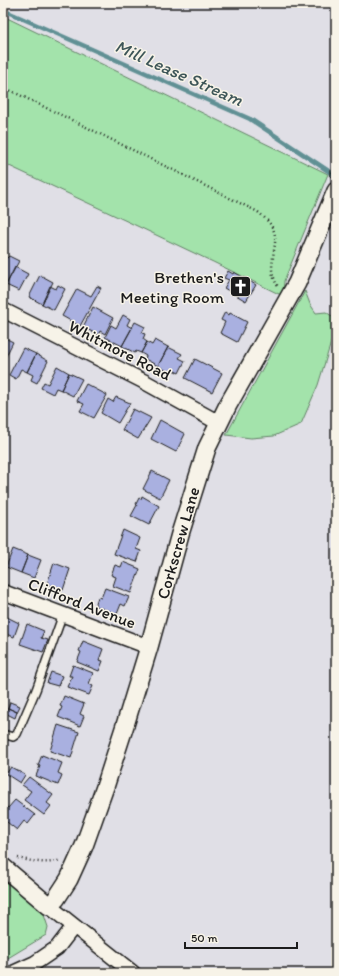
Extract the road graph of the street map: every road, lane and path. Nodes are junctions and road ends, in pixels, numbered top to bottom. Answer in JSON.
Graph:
{"nodes":[{"id":1,"x":3,"y":87,"type":"edge"},
{"id":2,"x":336,"y":164,"type":"edge"},
{"id":3,"x":333,"y":170,"type":"dead end"},
{"id":4,"x":336,"y":191,"type":"edge"},
{"id":5,"x":292,"y":295,"type":"junction"},
{"id":6,"x":3,"y":310,"type":"edge"},
{"id":7,"x":219,"y":423,"type":"junction"},
{"id":8,"x":3,"y":592,"type":"edge"},
{"id":9,"x":63,"y":614,"type":"junction"},
{"id":10,"x":149,"y":647,"type":"junction"},
{"id":11,"x":3,"y":734,"type":"edge"},
{"id":12,"x":60,"y":860,"type":"dead end"},
{"id":13,"x":4,"y":868,"type":"edge"},
{"id":14,"x":49,"y":906,"type":"junction"},
{"id":15,"x":74,"y":926,"type":"junction"},
{"id":16,"x":13,"y":973,"type":"edge"},
{"id":17,"x":133,"y":973,"type":"edge"}],
"edges":[{"from":1,"to":5,"type":"path"},
{"from":2,"to":3,"type":"path"},
{"from":4,"to":5,"type":"street","name":"Corkscrew Lane"},
{"from":5,"to":7,"type":"street","name":"Corkscrew Lane"},
{"from":6,"to":7,"type":"street","name":"Whitmore Road"},
{"from":7,"to":10,"type":"street","name":"Corkscrew Lane"},
{"from":8,"to":9,"type":"street","name":"Clifford Avenue"},
{"from":9,"to":10,"type":"street","name":"Clifford Avenue"},
{"from":9,"to":11,"type":"lane"},
{"from":10,"to":14,"type":"street","name":"Corkscrew Lane"},
{"from":12,"to":13,"type":"path"},
{"from":13,"to":14,"type":"street"},
{"from":14,"to":15,"type":"street"},
{"from":15,"to":16,"type":"street"},
{"from":15,"to":17,"type":"street"}]}
